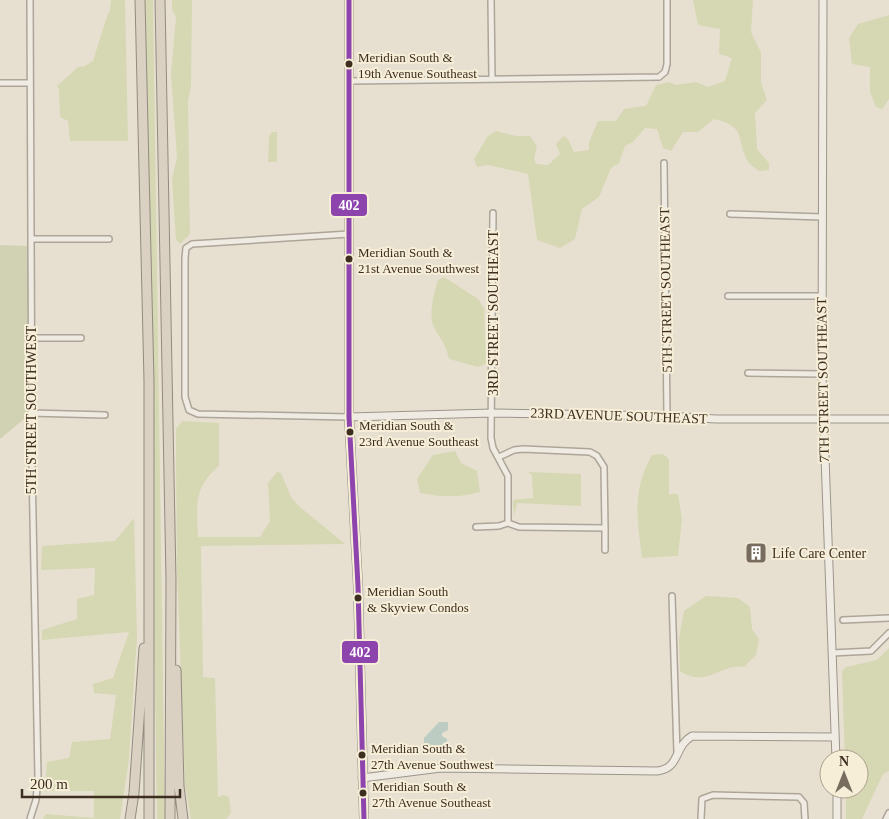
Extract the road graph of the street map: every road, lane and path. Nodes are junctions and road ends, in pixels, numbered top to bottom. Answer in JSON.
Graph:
{"nodes":[{"id":1,"x":30,"y":0,"type":"edge"},
{"id":2,"x":140,"y":0,"type":"edge"},
{"id":3,"x":160,"y":0,"type":"edge"},
{"id":4,"x":348,"y":0,"type":"edge"},
{"id":5,"x":491,"y":0,"type":"edge"},
{"id":6,"x":667,"y":0,"type":"edge"},
{"id":7,"x":823,"y":0,"type":"edge"},
{"id":8,"x":492,"y":78,"type":"junction"},
{"id":9,"x":348,"y":81,"type":"junction"},
{"id":10,"x":30,"y":82,"type":"junction"},
{"id":11,"x":0,"y":83,"type":"edge"},
{"id":12,"x":664,"y":163,"type":"dead end"},
{"id":13,"x":493,"y":213,"type":"dead end"},
{"id":14,"x":730,"y":214,"type":"dead end"},
{"id":15,"x":822,"y":217,"type":"junction"},
{"id":16,"x":349,"y":234,"type":"junction"},
{"id":17,"x":30,"y":239,"type":"junction"},
{"id":18,"x":108,"y":239,"type":"dead end"},
{"id":19,"x":728,"y":296,"type":"dead end"},
{"id":20,"x":821,"y":296,"type":"junction"},
{"id":21,"x":31,"y":338,"type":"junction"},
{"id":22,"x":81,"y":338,"type":"dead end"},
{"id":23,"x":748,"y":374,"type":"dead end"},
{"id":24,"x":822,"y":374,"type":"junction"},
{"id":25,"x":31,"y":413,"type":"junction"},
{"id":26,"x":492,"y":413,"type":"junction"},
{"id":27,"x":105,"y":416,"type":"dead end"},
{"id":28,"x":666,"y":416,"type":"junction"},
{"id":29,"x":349,"y":417,"type":"junction"},
{"id":30,"x":889,"y":419,"type":"edge"},
{"id":31,"x":824,"y":420,"type":"junction"},
{"id":32,"x":499,"y":457,"type":"junction"},
{"id":33,"x":508,"y":522,"type":"junction"},
{"id":34,"x":476,"y":527,"type":"dead end"},
{"id":35,"x":605,"y":528,"type":"junction"},
{"id":36,"x":605,"y":550,"type":"dead end"},
{"id":37,"x":171,"y":580,"type":"junction"},
{"id":38,"x":150,"y":581,"type":"junction"},
{"id":39,"x":672,"y":596,"type":"dead end"},
{"id":40,"x":889,"y":618,"type":"edge"},
{"id":41,"x":843,"y":620,"type":"dead end"},
{"id":42,"x":889,"y":633,"type":"edge"},
{"id":43,"x":832,"y":653,"type":"junction"},
{"id":44,"x":835,"y":737,"type":"junction"},
{"id":45,"x":836,"y":749,"type":"edge"},
{"id":46,"x":677,"y":753,"type":"junction"},
{"id":47,"x":362,"y":778,"type":"junction"},
{"id":48,"x":837,"y":799,"type":"edge"},
{"id":49,"x":889,"y":813,"type":"edge"},
{"id":50,"x":30,"y":819,"type":"edge"},
{"id":51,"x":130,"y":819,"type":"edge"},
{"id":52,"x":149,"y":819,"type":"edge"},
{"id":53,"x":170,"y":819,"type":"edge"},
{"id":54,"x":183,"y":819,"type":"edge"},
{"id":55,"x":364,"y":819,"type":"edge"},
{"id":56,"x":700,"y":819,"type":"edge"},
{"id":57,"x":805,"y":819,"type":"edge"},
{"id":58,"x":837,"y":819,"type":"edge"},
{"id":59,"x":886,"y":819,"type":"edge"}],
"edges":[{"from":1,"to":10,"type":"street","name":"5TH STREET SOUTHWEST"},
{"from":2,"to":38,"type":"highway"},
{"from":3,"to":37,"type":"highway"},
{"from":4,"to":9,"type":"main road"},
{"from":5,"to":8,"type":"street"},
{"from":6,"to":8,"type":"street"},
{"from":7,"to":15,"type":"street","name":"7TH STREET SOUTHEAST"},
{"from":8,"to":9,"type":"street"},
{"from":9,"to":16,"type":"main road"},
{"from":10,"to":11,"type":"street"},
{"from":10,"to":17,"type":"street","name":"5TH STREET SOUTHWEST"},
{"from":12,"to":28,"type":"street","name":"5TH STREET SOUTHEAST"},
{"from":13,"to":26,"type":"street","name":"3RD STREET SOUTHEAST"},
{"from":14,"to":15,"type":"street"},
{"from":15,"to":20,"type":"street","name":"7TH STREET SOUTHEAST"},
{"from":16,"to":29,"type":"main road"},
{"from":16,"to":29,"type":"street"},
{"from":17,"to":18,"type":"street"},
{"from":17,"to":21,"type":"street","name":"5TH STREET SOUTHWEST"},
{"from":19,"to":20,"type":"street"},
{"from":20,"to":24,"type":"street","name":"7TH STREET SOUTHEAST"},
{"from":21,"to":22,"type":"street"},
{"from":21,"to":25,"type":"street","name":"5TH STREET SOUTHWEST"},
{"from":23,"to":24,"type":"street"},
{"from":24,"to":31,"type":"street","name":"7TH STREET SOUTHEAST"},
{"from":25,"to":27,"type":"street"},
{"from":25,"to":50,"type":"street","name":"5TH STREET SOUTHWEST"},
{"from":26,"to":28,"type":"street","name":"23RD AVENUE SOUTHEAST"},
{"from":26,"to":29,"type":"street","name":"23RD AVENUE SOUTHEAST"},
{"from":26,"to":32,"type":"street","name":"3RD STREET SOUTHEAST"},
{"from":28,"to":31,"type":"street","name":"23RD AVENUE SOUTHEAST"},
{"from":29,"to":47,"type":"main road"},
{"from":30,"to":31,"type":"street","name":"23RD AVENUE SOUTHEAST"},
{"from":31,"to":43,"type":"street","name":"7TH STREET SOUTHEAST"},
{"from":32,"to":33,"type":"street","name":"3RD STREET SOUTHEAST"},
{"from":32,"to":35,"type":"street"},
{"from":33,"to":34,"type":"street"},
{"from":33,"to":35,"type":"street"},
{"from":35,"to":36,"type":"street"},
{"from":37,"to":53,"type":"highway"},
{"from":37,"to":54,"type":"highway"},
{"from":38,"to":51,"type":"highway"},
{"from":38,"to":52,"type":"highway"},
{"from":39,"to":46,"type":"street"},
{"from":40,"to":41,"type":"street"},
{"from":42,"to":43,"type":"street"},
{"from":43,"to":44,"type":"street","name":"7TH STREET SOUTHEAST"},
{"from":44,"to":45,"type":"street","name":"7TH STREET SOUTHEAST"},
{"from":44,"to":46,"type":"street"},
{"from":46,"to":47,"type":"street"},
{"from":47,"to":55,"type":"main road"},
{"from":48,"to":58,"type":"street"},
{"from":49,"to":59,"type":"street"},
{"from":56,"to":57,"type":"street"}]}
